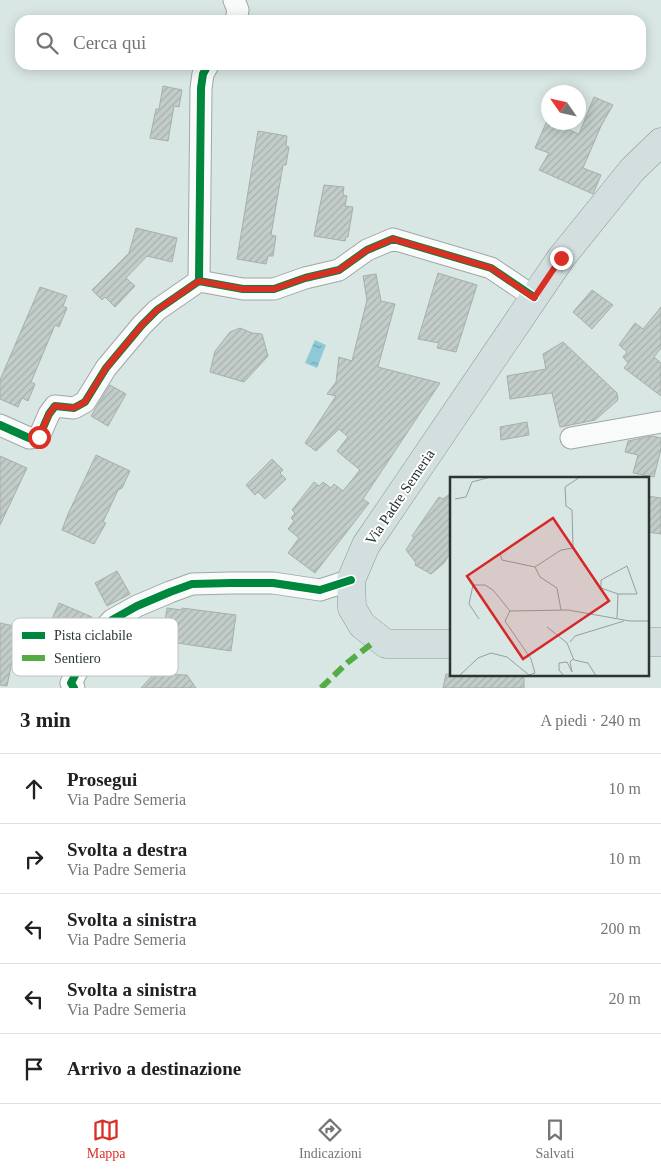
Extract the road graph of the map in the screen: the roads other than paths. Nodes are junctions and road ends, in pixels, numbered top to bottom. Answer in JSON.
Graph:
{"nodes":[{"id":1,"x":234,"y":0,"type":"edge"},
{"id":2,"x":237,"y":15,"type":"edge"},
{"id":3,"x":205,"y":70,"type":"edge"},
{"id":4,"x":661,"y":142,"type":"edge"},
{"id":5,"x":199,"y":281,"type":"junction"},
{"id":6,"x":534,"y":298,"type":"junction"},
{"id":7,"x":661,"y":422,"type":"edge"},
{"id":8,"x":0,"y":425,"type":"edge"},
{"id":9,"x":571,"y":438,"type":"dead end"},
{"id":10,"x":350,"y":580,"type":"junction"},
{"id":11,"x":116,"y":618,"type":"edge"},
{"id":12,"x":648,"y":642,"type":"edge"},
{"id":13,"x":661,"y":642,"type":"edge"},
{"id":14,"x":450,"y":644,"type":"edge"},
{"id":15,"x":75,"y":676,"type":"edge"},
{"id":16,"x":74,"y":688,"type":"edge"}],
"edges":[{"from":1,"to":2,"type":"street"},
{"from":3,"to":5,"type":"street"},
{"from":4,"to":6,"type":"main road","name":"Via Padre Semeria"},
{"from":5,"to":6,"type":"street"},
{"from":5,"to":8,"type":"street"},
{"from":6,"to":10,"type":"main road","name":"Via Padre Semeria"},
{"from":7,"to":9,"type":"street"},
{"from":10,"to":11,"type":"street"},
{"from":10,"to":14,"type":"main road","name":"Via Padre Semeria"},
{"from":12,"to":13,"type":"main road"},
{"from":15,"to":16,"type":"street"}]}
